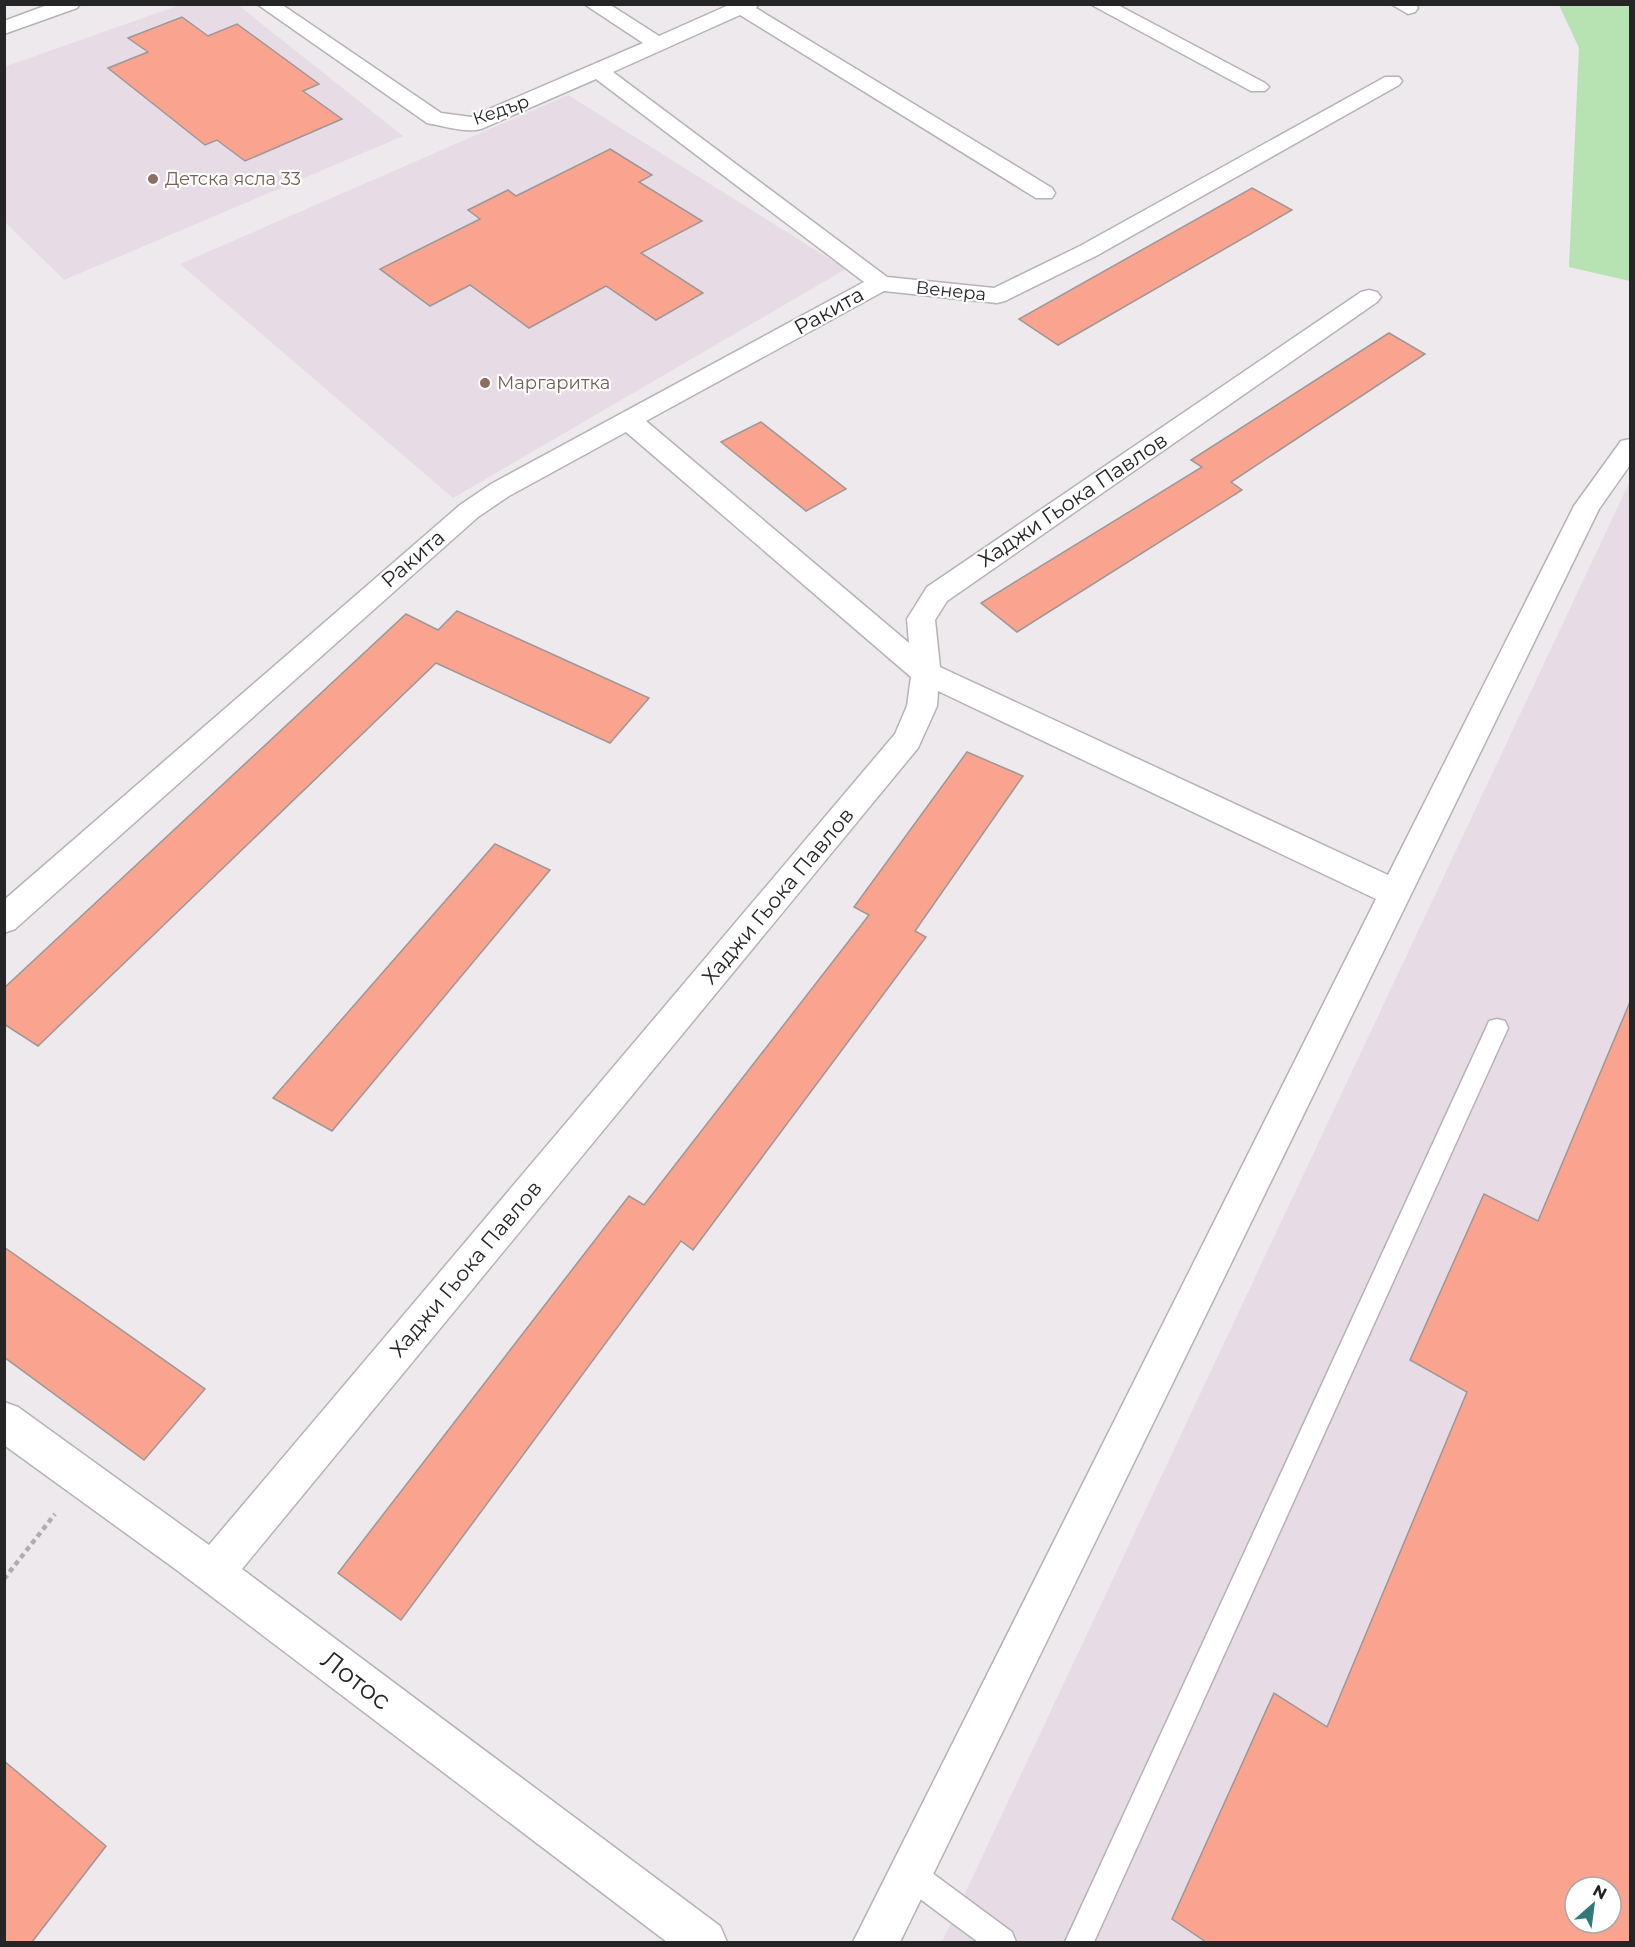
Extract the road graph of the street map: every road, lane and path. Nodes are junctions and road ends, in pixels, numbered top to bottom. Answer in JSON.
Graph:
{"nodes":[{"id":1,"x":70,"y":4,"type":"edge"},
{"id":2,"x":267,"y":4,"type":"edge"},
{"id":3,"x":594,"y":4,"type":"edge"},
{"id":4,"x":1100,"y":4,"type":"edge"},
{"id":5,"x":745,"y":6,"type":"edge"},
{"id":6,"x":4,"y":28,"type":"edge"},
{"id":7,"x":658,"y":44,"type":"junction"},
{"id":8,"x":598,"y":71,"type":"junction"},
{"id":9,"x":1392,"y":81,"type":"dead end"},
{"id":10,"x":1258,"y":87,"type":"dead end"},
{"id":11,"x":1044,"y":193,"type":"dead end"},
{"id":12,"x":880,"y":283,"type":"junction"},
{"id":13,"x":1369,"y":297,"type":"dead end"},
{"id":14,"x":628,"y":420,"type":"junction"},
{"id":15,"x":1630,"y":447,"type":"edge"},
{"id":16,"x":926,"y":672,"type":"junction"},
{"id":17,"x":1395,"y":894,"type":"junction"},
{"id":18,"x":4,"y":920,"type":"edge"},
{"id":19,"x":1497,"y":1028,"type":"dead end"},
{"id":20,"x":4,"y":1421,"type":"edge"},
{"id":21,"x":83,"y":1478,"type":"junction"},
{"id":22,"x":213,"y":1572,"type":"junction"},
{"id":23,"x":4,"y":1580,"type":"edge"},
{"id":24,"x":910,"y":1874,"type":"junction"},
{"id":25,"x":704,"y":1942,"type":"edge"},
{"id":26,"x":876,"y":1942,"type":"edge"},
{"id":27,"x":1002,"y":1942,"type":"edge"},
{"id":28,"x":1079,"y":1942,"type":"edge"}],
"edges":[{"from":1,"to":6,"type":"street"},
{"from":2,"to":8,"type":"street","name":"Кедър"},
{"from":3,"to":7,"type":"street"},
{"from":4,"to":10,"type":"street"},
{"from":5,"to":7,"type":"street","name":"Кедър"},
{"from":5,"to":11,"type":"street"},
{"from":7,"to":8,"type":"street","name":"Кедър"},
{"from":8,"to":12,"type":"street"},
{"from":9,"to":12,"type":"street","name":"Венера"},
{"from":12,"to":14,"type":"street","name":"Ракита"},
{"from":13,"to":16,"type":"street","name":"Хаджи Гьока Павлов"},
{"from":14,"to":16,"type":"street"},
{"from":14,"to":18,"type":"street","name":"Ракита"},
{"from":15,"to":17,"type":"street"},
{"from":16,"to":17,"type":"street"},
{"from":16,"to":22,"type":"street","name":"Хаджи Гьока Павлов"},
{"from":17,"to":24,"type":"street"},
{"from":19,"to":28,"type":"lane"},
{"from":20,"to":21,"type":"street","name":"Лотос"},
{"from":21,"to":22,"type":"street","name":"Лотос"},
{"from":21,"to":23,"type":"path"},
{"from":22,"to":25,"type":"street","name":"Лотос"},
{"from":24,"to":26,"type":"street"},
{"from":24,"to":27,"type":"lane"}]}
